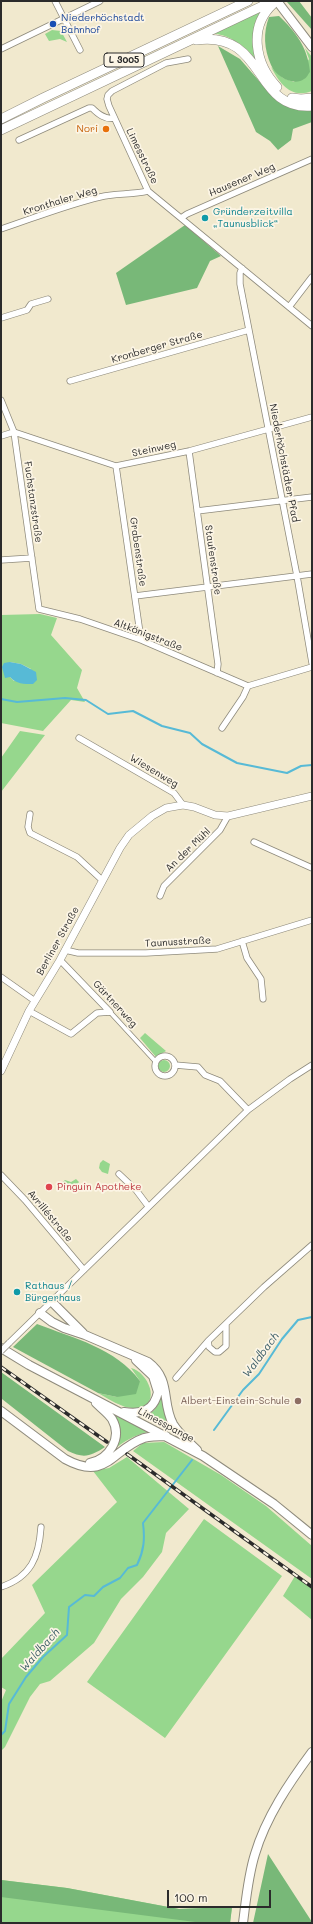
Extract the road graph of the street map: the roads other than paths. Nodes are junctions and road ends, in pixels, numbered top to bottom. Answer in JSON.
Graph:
{"nodes":[{"id":1,"x":55,"y":1,"type":"edge"},
{"id":2,"x":100,"y":1,"type":"edge"},
{"id":3,"x":248,"y":1,"type":"edge"},
{"id":4,"x":277,"y":1,"type":"edge"},
{"id":5,"x":268,"y":5,"type":"edge"},
{"id":6,"x":64,"y":19,"type":"junction"},
{"id":7,"x":181,"y":44,"type":"junction"},
{"id":8,"x":312,"y":47,"type":"edge"},
{"id":9,"x":1,"y":49,"type":"edge"},
{"id":10,"x":80,"y":50,"type":"dead end"},
{"id":11,"x":188,"y":59,"type":"dead end"},
{"id":12,"x":312,"y":98,"type":"edge"},
{"id":13,"x":312,"y":106,"type":"edge"},
{"id":14,"x":114,"y":118,"type":"junction"},
{"id":15,"x":1,"y":119,"type":"edge"},
{"id":16,"x":1,"y":130,"type":"edge"},
{"id":17,"x":19,"y":140,"type":"dead end"},
{"id":18,"x":312,"y":159,"type":"edge"},
{"id":19,"x":148,"y":191,"type":"junction"},
{"id":20,"x":181,"y":218,"type":"junction"},
{"id":21,"x":1,"y":229,"type":"edge"},
{"id":22,"x":242,"y":268,"type":"junction"},
{"id":23,"x":312,"y":277,"type":"edge"},
{"id":24,"x":48,"y":299,"type":"dead end"},
{"id":25,"x":289,"y":307,"type":"junction"},
{"id":26,"x":1,"y":318,"type":"edge"},
{"id":27,"x":312,"y":326,"type":"edge"},
{"id":28,"x":249,"y":330,"type":"junction"},
{"id":29,"x":70,"y":381,"type":"dead end"},
{"id":30,"x":1,"y":400,"type":"edge"},
{"id":31,"x":312,"y":417,"type":"edge"},
{"id":32,"x":268,"y":429,"type":"junction"},
{"id":33,"x":14,"y":432,"type":"junction"},
{"id":34,"x":1,"y":436,"type":"edge"},
{"id":35,"x":189,"y":451,"type":"junction"},
{"id":36,"x":116,"y":466,"type":"junction"},
{"id":37,"x":312,"y":497,"type":"edge"},
{"id":38,"x":283,"y":500,"type":"junction"},
{"id":39,"x":197,"y":511,"type":"junction"},
{"id":40,"x":32,"y":558,"type":"junction"},
{"id":41,"x":1,"y":560,"type":"edge"},
{"id":42,"x":312,"y":574,"type":"edge"},
{"id":43,"x":297,"y":576,"type":"junction"},
{"id":44,"x":208,"y":587,"type":"junction"},
{"id":45,"x":135,"y":596,"type":"junction"},
{"id":46,"x":39,"y":609,"type":"joint"},
{"id":47,"x":140,"y":640,"type":"junction"},
{"id":48,"x":312,"y":663,"type":"edge"},
{"id":49,"x":312,"y":666,"type":"edge"},
{"id":50,"x":217,"y":673,"type":"junction"},
{"id":51,"x":248,"y":686,"type":"junction"},
{"id":52,"x":222,"y":728,"type":"dead end"},
{"id":53,"x":79,"y":738,"type":"dead end"},
{"id":54,"x":312,"y":796,"type":"edge"},
{"id":55,"x":182,"y":805,"type":"junction"},
{"id":56,"x":30,"y":814,"type":"dead end"},
{"id":57,"x":228,"y":816,"type":"junction"},
{"id":58,"x":254,"y":842,"type":"dead end"},
{"id":59,"x":312,"y":868,"type":"edge"},
{"id":60,"x":102,"y":880,"type":"junction"},
{"id":61,"x":160,"y":896,"type":"dead end"},
{"id":62,"x":312,"y":920,"type":"edge"},
{"id":63,"x":242,"y":941,"type":"junction"},
{"id":64,"x":65,"y":950,"type":"junction"},
{"id":65,"x":60,"y":960,"type":"junction"},
{"id":66,"x":1,"y":977,"type":"edge"},
{"id":67,"x":262,"y":999,"type":"dead end"},
{"id":68,"x":35,"y":1001,"type":"junction"},
{"id":69,"x":29,"y":1011,"type":"junction"},
{"id":70,"x":110,"y":1012,"type":"junction"},
{"id":71,"x":156,"y":1062,"type":"junction"},
{"id":72,"x":175,"y":1065,"type":"junction"},
{"id":73,"x":312,"y":1065,"type":"edge"},
{"id":74,"x":1,"y":1071,"type":"edge"},
{"id":75,"x":248,"y":1110,"type":"junction"},
{"id":76,"x":119,"y":1174,"type":"dead end"},
{"id":77,"x":1,"y":1175,"type":"edge"},
{"id":78,"x":148,"y":1206,"type":"junction"},
{"id":79,"x":312,"y":1245,"type":"edge"},
{"id":80,"x":84,"y":1270,"type":"junction"},
{"id":81,"x":52,"y":1302,"type":"junction"},
{"id":82,"x":40,"y":1313,"type":"junction"},
{"id":83,"x":226,"y":1325,"type":"junction"},
{"id":84,"x":86,"y":1335,"type":"junction"},
{"id":85,"x":208,"y":1341,"type":"junction"},
{"id":86,"x":1,"y":1349,"type":"edge"},
{"id":87,"x":124,"y":1352,"type":"junction"},
{"id":88,"x":176,"y":1378,"type":"dead end"},
{"id":89,"x":88,"y":1396,"type":"junction"},
{"id":90,"x":114,"y":1409,"type":"junction"},
{"id":91,"x":2,"y":1411,"type":"edge"},
{"id":92,"x":167,"y":1436,"type":"junction"},
{"id":93,"x":203,"y":1456,"type":"junction"},
{"id":94,"x":79,"y":1464,"type":"junction"},
{"id":95,"x":41,"y":1527,"type":"dead end"},
{"id":96,"x":312,"y":1535,"type":"edge"},
{"id":97,"x":1,"y":1587,"type":"edge"},
{"id":98,"x":312,"y":1752,"type":"edge"},
{"id":99,"x":243,"y":1923,"type":"edge"}],
"edges":[{"from":1,"to":6,"type":"street"},
{"from":2,"to":6,"type":"street"},
{"from":3,"to":15,"type":"highway","number":"L 3005"},
{"from":4,"to":5,"type":"highway"},
{"from":4,"to":8,"type":"main road"},
{"from":5,"to":7,"type":"highway","number":"L 3005"},
{"from":5,"to":12,"type":"highway"},
{"from":6,"to":9,"type":"street"},
{"from":6,"to":10,"type":"street"},
{"from":7,"to":13,"type":"highway"},
{"from":7,"to":16,"type":"highway","number":"L 3005"},
{"from":11,"to":14,"type":"street","name":"Limesstraße"},
{"from":14,"to":17,"type":"street"},
{"from":14,"to":19,"type":"street","name":"Limesstraße"},
{"from":18,"to":20,"type":"street","name":"Hausener Weg"},
{"from":19,"to":20,"type":"street","name":"Limesstraße"},
{"from":19,"to":21,"type":"street","name":"Kronthaler Weg"},
{"from":20,"to":22,"type":"street","name":"Limesstraße"},
{"from":22,"to":25,"type":"street","name":"Limesstraße"},
{"from":22,"to":28,"type":"street","name":"Niederhöchstädter Pfad"},
{"from":23,"to":25,"type":"street"},
{"from":24,"to":26,"type":"street"},
{"from":25,"to":27,"type":"street","name":"Limesstraße"},
{"from":28,"to":29,"type":"street","name":"Kronberger Straße"},
{"from":28,"to":32,"type":"street","name":"Niederhöchstädter Pfad"},
{"from":30,"to":33,"type":"street","name":"Fuchstanzstraße"},
{"from":31,"to":32,"type":"street","name":"Steinweg"},
{"from":32,"to":35,"type":"street","name":"Steinweg"},
{"from":32,"to":38,"type":"street","name":"Niederhöchstädter Pfad"},
{"from":33,"to":34,"type":"street"},
{"from":33,"to":36,"type":"street"},
{"from":33,"to":40,"type":"street","name":"Fuchstanzstraße"},
{"from":35,"to":36,"type":"street","name":"Steinweg"},
{"from":35,"to":39,"type":"street","name":"Staufenstraße"},
{"from":36,"to":45,"type":"street","name":"Grabenstraße"},
{"from":37,"to":38,"type":"street"},
{"from":38,"to":39,"type":"street"},
{"from":38,"to":43,"type":"street","name":"Niederhöchstädter Pfad"},
{"from":39,"to":44,"type":"street","name":"Staufenstraße"},
{"from":40,"to":41,"type":"street"},
{"from":40,"to":46,"type":"street","name":"Fuchstanzstraße"},
{"from":42,"to":43,"type":"street"},
{"from":43,"to":44,"type":"street"},
{"from":43,"to":48,"type":"street","name":"Niederhöchstädter Pfad"},
{"from":44,"to":45,"type":"street"},
{"from":44,"to":50,"type":"street","name":"Staufenstraße"},
{"from":45,"to":47,"type":"street","name":"Grabenstraße"},
{"from":46,"to":47,"type":"street","name":"Altkönigstraße"},
{"from":47,"to":50,"type":"street","name":"Altkönigstraße"},
{"from":49,"to":51,"type":"street"},
{"from":50,"to":51,"type":"street","name":"Altkönigstraße"},
{"from":51,"to":52,"type":"street"},
{"from":53,"to":55,"type":"street","name":"Wiesenweg"},
{"from":54,"to":57,"type":"street"},
{"from":55,"to":57,"type":"street"},
{"from":55,"to":60,"type":"street","name":"Berliner Straße"},
{"from":56,"to":60,"type":"street"},
{"from":57,"to":61,"type":"street","name":"An der Mühl"},
{"from":58,"to":59,"type":"street"},
{"from":60,"to":64,"type":"street","name":"Berliner Straße"},
{"from":62,"to":63,"type":"street","name":"Taunusstraße"},
{"from":63,"to":64,"type":"street","name":"Taunusstraße"},
{"from":63,"to":67,"type":"street"},
{"from":64,"to":65,"type":"street","name":"Berliner Straße"},
{"from":65,"to":68,"type":"street","name":"Berliner Straße"},
{"from":65,"to":70,"type":"street","name":"Gärtnerweg"},
{"from":66,"to":68,"type":"street"},
{"from":68,"to":69,"type":"street","name":"Berliner Straße"},
{"from":69,"to":70,"type":"street"},
{"from":69,"to":74,"type":"street","name":"Berliner Straße"},
{"from":70,"to":71,"type":"street","name":"Gärtnerweg"},
{"from":71,"to":72,"type":"street"},
{"from":71,"to":72,"type":"street"},
{"from":72,"to":75,"type":"street"},
{"from":73,"to":75,"type":"street"},
{"from":75,"to":78,"type":"street"},
{"from":76,"to":78,"type":"street"},
{"from":77,"to":80,"type":"street","name":"Avrilléstraße"},
{"from":78,"to":80,"type":"street"},
{"from":79,"to":83,"type":"street"},
{"from":80,"to":81,"type":"street"},
{"from":81,"to":82,"type":"street"},
{"from":81,"to":84,"type":"main road"},
{"from":82,"to":84,"type":"main road"},
{"from":82,"to":86,"type":"street","bridge":true},
{"from":83,"to":85,"type":"street"},
{"from":83,"to":85,"type":"street"},
{"from":84,"to":87,"type":"main road"},
{"from":85,"to":88,"type":"street"},
{"from":86,"to":89,"type":"main road","name":"Limesspange"},
{"from":87,"to":90,"type":"main road"},
{"from":87,"to":93,"type":"main road"},
{"from":89,"to":90,"type":"main road","name":"Limesspange"},
{"from":89,"to":94,"type":"main road"},
{"from":90,"to":92,"type":"main road","name":"Limesspange"},
{"from":91,"to":94,"type":"main road"},
{"from":92,"to":93,"type":"main road","name":"Limesspange"},
{"from":92,"to":94,"type":"main road"},
{"from":93,"to":96,"type":"main road","name":"Limesspange"},
{"from":95,"to":97,"type":"street"},
{"from":98,"to":99,"type":"main road"}]}
